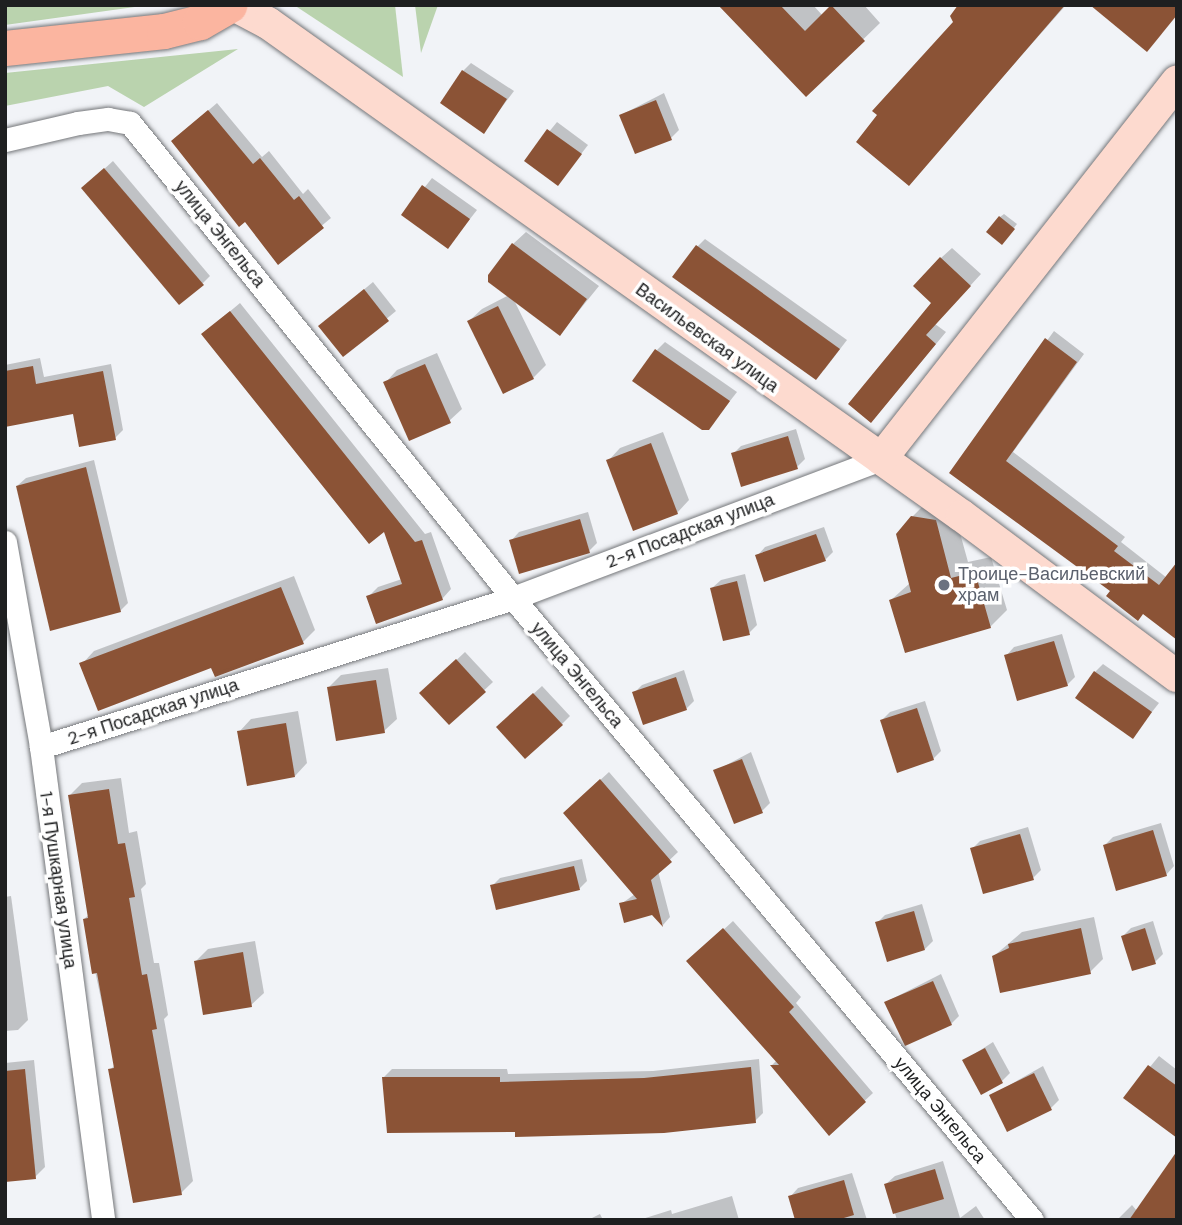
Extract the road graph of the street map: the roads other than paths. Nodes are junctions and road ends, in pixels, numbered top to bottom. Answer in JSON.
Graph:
{"nodes":[{"id":1,"x":232,"y":5,"type":"edge"},
{"id":2,"x":5,"y":48,"type":"edge"},
{"id":3,"x":1177,"y":81,"type":"edge"},
{"id":4,"x":5,"y":140,"type":"edge"},
{"id":5,"x":881,"y":459,"type":"junction"},
{"id":6,"x":5,"y":542,"type":"edge"},
{"id":7,"x":513,"y":598,"type":"junction"},
{"id":8,"x":1177,"y":676,"type":"edge"},
{"id":9,"x":41,"y":747,"type":"junction"},
{"id":10,"x":103,"y":1220,"type":"edge"},
{"id":11,"x":1032,"y":1220,"type":"edge"}],
"edges":[{"from":1,"to":2,"type":"main road"},
{"from":1,"to":5,"type":"main road","name":"Васильевская улица"},
{"from":3,"to":5,"type":"main road"},
{"from":4,"to":7,"type":"street","name":"улица Энгельса"},
{"from":5,"to":7,"type":"street","name":"2-я Посадская улица"},
{"from":5,"to":8,"type":"main road","name":"Васильевская улица"},
{"from":6,"to":9,"type":"street","name":"1-я Пушкарная улица"},
{"from":7,"to":9,"type":"street","name":"2-я Посадская улица"},
{"from":7,"to":11,"type":"street","name":"улица Энгельса"},
{"from":9,"to":10,"type":"street","name":"1-я Пушкарная улица"}]}
